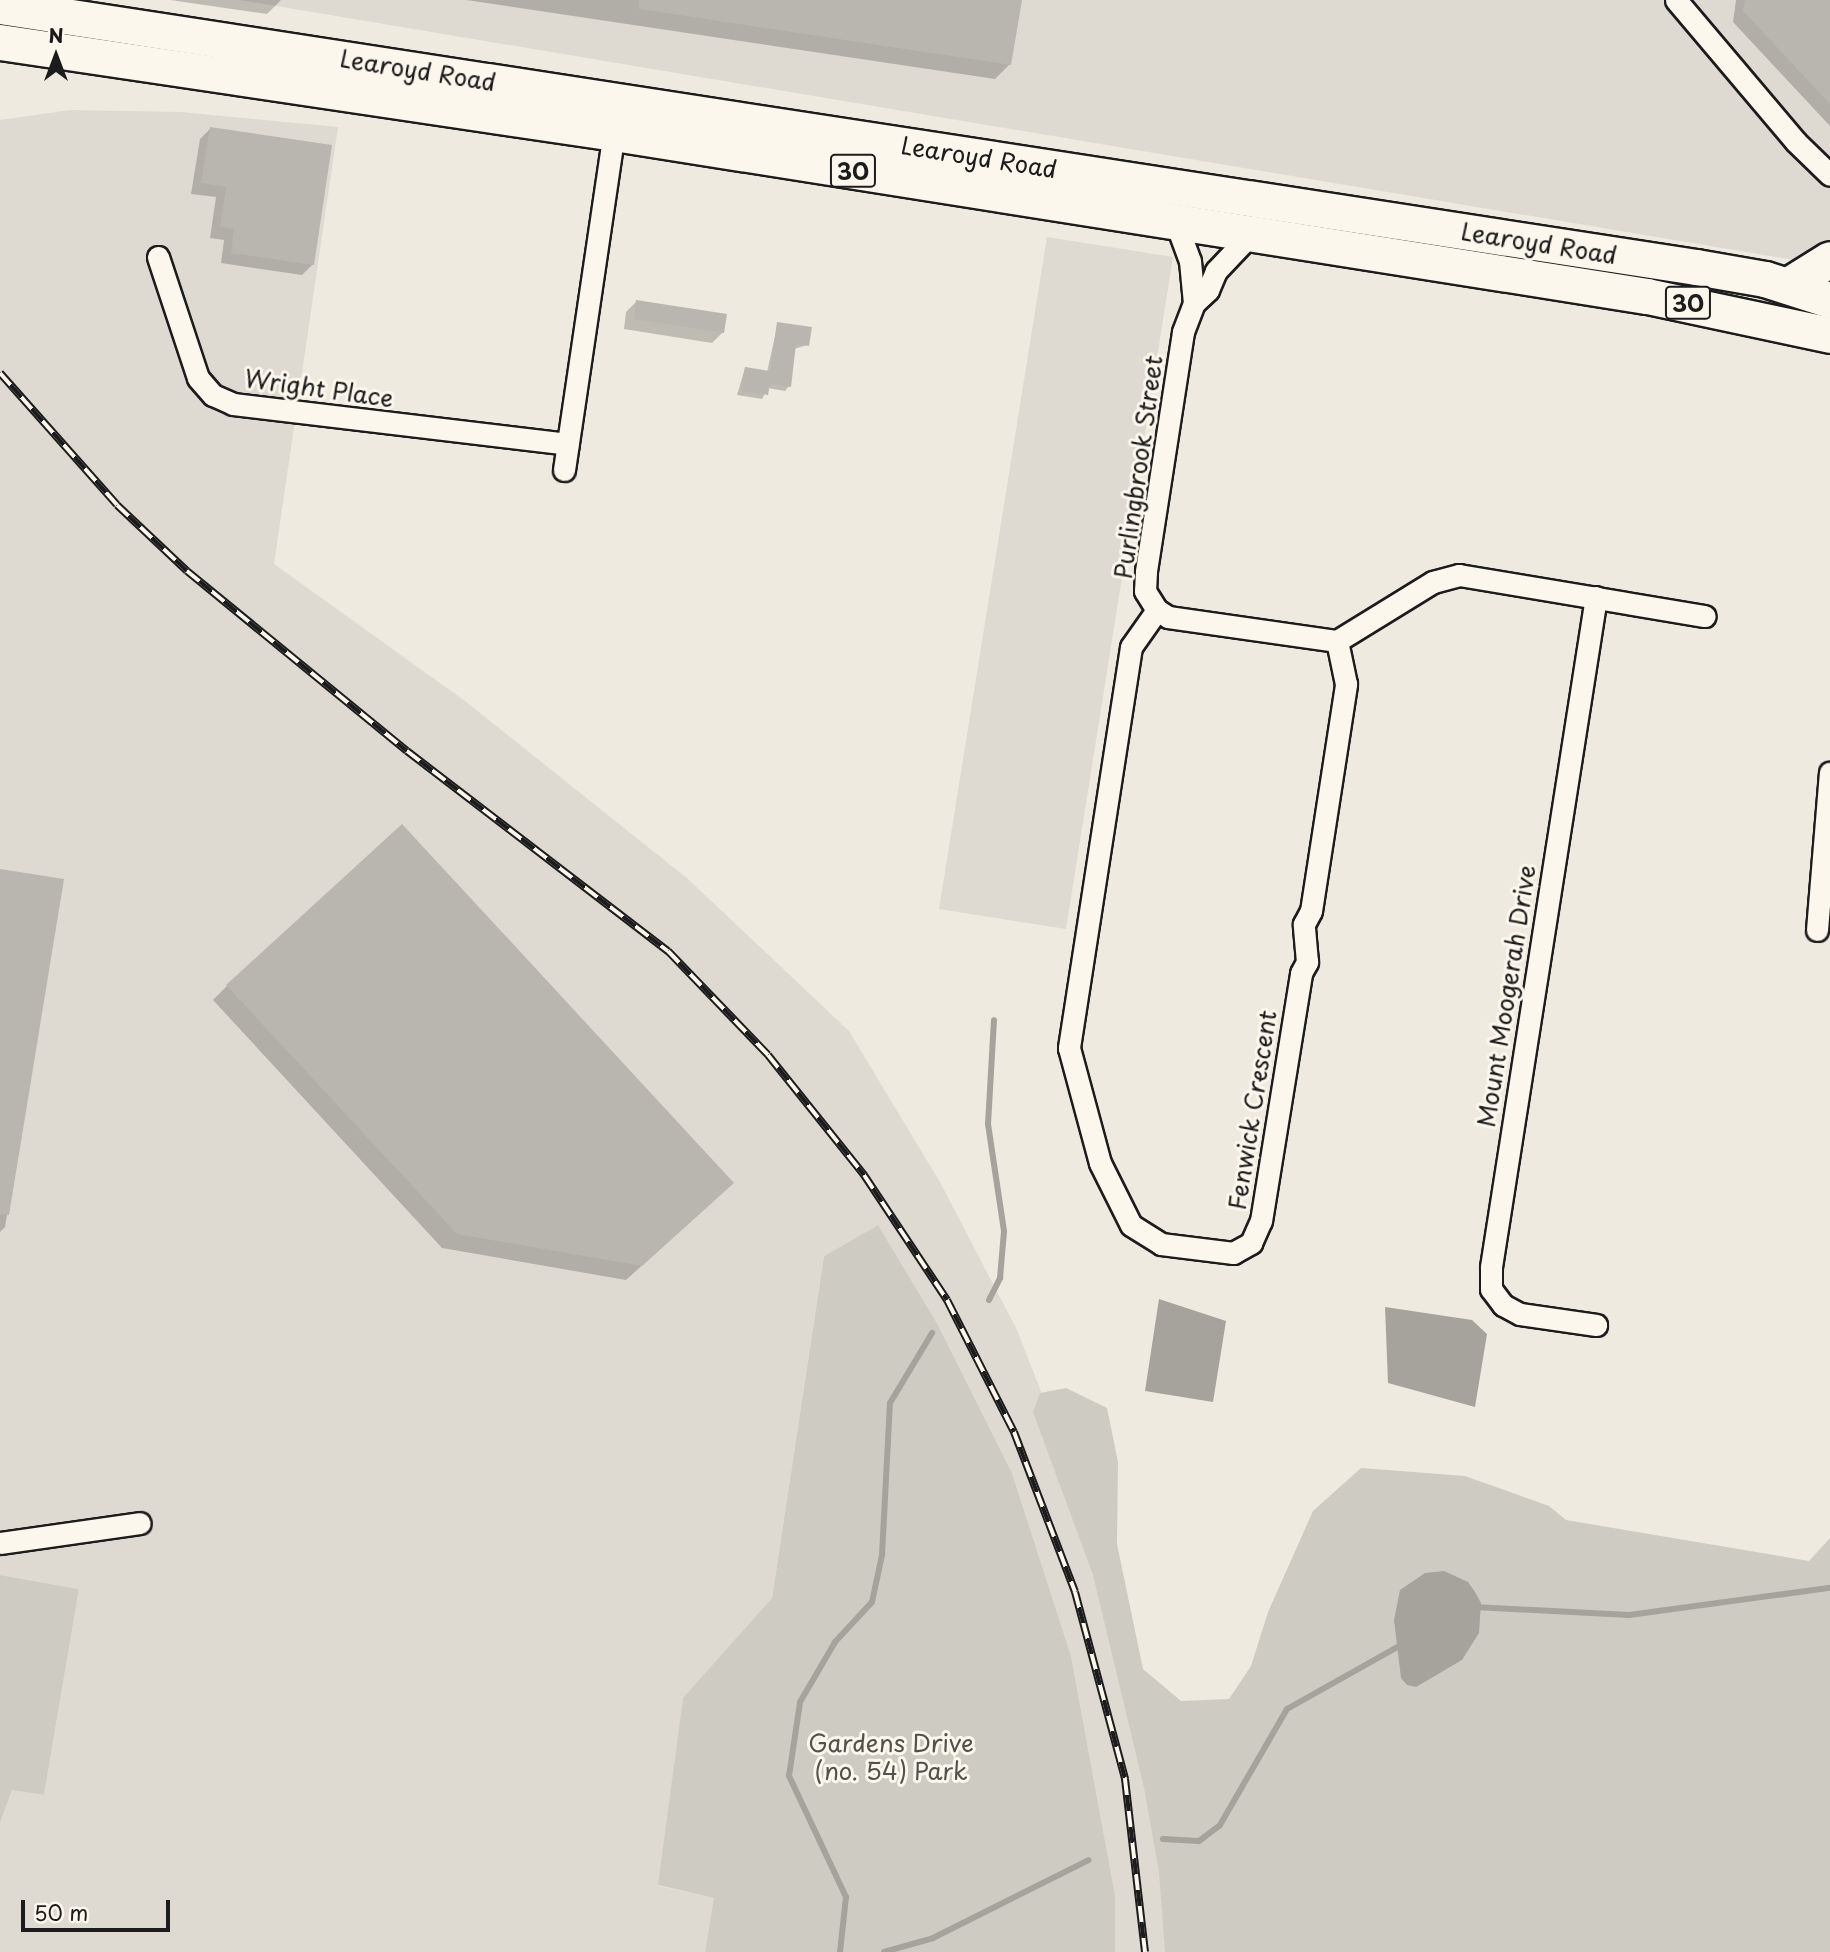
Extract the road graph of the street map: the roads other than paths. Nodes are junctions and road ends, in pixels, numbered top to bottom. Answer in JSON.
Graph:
{"nodes":[{"id":1,"x":1676,"y":0,"type":"edge"},
{"id":2,"x":0,"y":6,"type":"edge"},
{"id":3,"x":0,"y":42,"type":"edge"},
{"id":4,"x":614,"y":133,"type":"junction"},
{"id":5,"x":1830,"y":175,"type":"edge"},
{"id":6,"x":1176,"y":223,"type":"junction"},
{"id":7,"x":1250,"y":235,"type":"junction"},
{"id":8,"x":158,"y":257,"type":"dead end"},
{"id":9,"x":1830,"y":259,"type":"edge"},
{"id":10,"x":1788,"y":285,"type":"junction"},
{"id":11,"x":1830,"y":300,"type":"edge"},
{"id":12,"x":1194,"y":303,"type":"junction"},
{"id":13,"x":1830,"y":335,"type":"edge"},
{"id":14,"x":568,"y":444,"type":"junction"},
{"id":15,"x":564,"y":470,"type":"dead end"},
{"id":16,"x":1595,"y":597,"type":"junction"},
{"id":17,"x":1157,"y":610,"type":"junction"},
{"id":18,"x":1705,"y":615,"type":"dead end"},
{"id":19,"x":1337,"y":641,"type":"junction"},
{"id":20,"x":1830,"y":773,"type":"edge"},
{"id":21,"x":1817,"y":930,"type":"dead end"},
{"id":22,"x":1596,"y":1325,"type":"dead end"},
{"id":23,"x":140,"y":1523,"type":"dead end"},
{"id":24,"x":0,"y":1543,"type":"edge"}],
"edges":[{"from":1,"to":5,"type":"street"},
{"from":2,"to":10,"type":"main road","name":"Learoyd Road","number":"30"},
{"from":3,"to":4,"type":"main road","name":"Learoyd Road","number":"30"},
{"from":4,"to":6,"type":"main road","name":"Learoyd Road","number":"30"},
{"from":4,"to":14,"type":"street"},
{"from":6,"to":7,"type":"main road","name":"Learoyd Road","number":"30"},
{"from":6,"to":12,"type":"street","name":"Purlingbrook Street"},
{"from":7,"to":12,"type":"street","name":"Purlingbrook Street"},
{"from":7,"to":13,"type":"main road","name":"Learoyd Road","number":"30"},
{"from":8,"to":14,"type":"street","name":"Wright Place"},
{"from":9,"to":10,"type":"main road"},
{"from":10,"to":11,"type":"main road","name":"Learoyd Road","number":"30"},
{"from":12,"to":17,"type":"street","name":"Purlingbrook Street"},
{"from":14,"to":15,"type":"street"},
{"from":16,"to":18,"type":"street"},
{"from":16,"to":19,"type":"street"},
{"from":16,"to":22,"type":"street","name":"Mount Moogerah Drive"},
{"from":17,"to":19,"type":"street","name":"Purlingbrook Street"},
{"from":17,"to":19,"type":"street","name":"Fenwick Crescent"},
{"from":20,"to":21,"type":"street"},
{"from":23,"to":24,"type":"street"}]}
